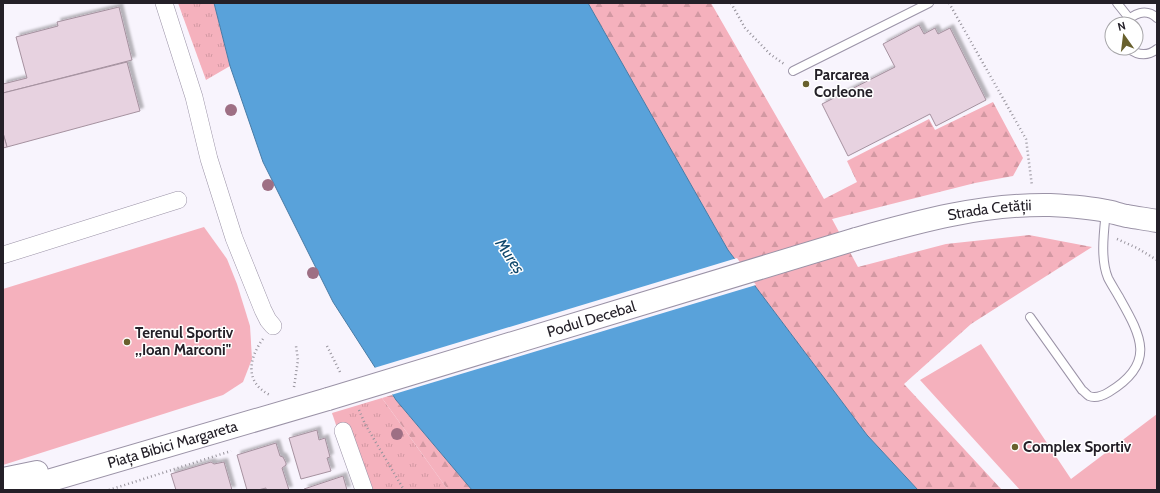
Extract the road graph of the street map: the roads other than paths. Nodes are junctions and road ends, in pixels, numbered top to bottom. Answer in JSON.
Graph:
{"nodes":[{"id":1,"x":164,"y":3,"type":"edge"},
{"id":2,"x":929,"y":3,"type":"edge"},
{"id":3,"x":1117,"y":3,"type":"edge"},
{"id":4,"x":1124,"y":16,"type":"edge"},
{"id":5,"x":1134,"y":16,"type":"edge"},
{"id":6,"x":1157,"y":18,"type":"edge"},
{"id":7,"x":1157,"y":49,"type":"edge"},
{"id":8,"x":1144,"y":55,"type":"edge"},
{"id":9,"x":793,"y":70,"type":"road end"},
{"id":10,"x":178,"y":200,"type":"dead end"},
{"id":11,"x":1116,"y":213,"type":"junction"},
{"id":12,"x":1157,"y":221,"type":"edge"},
{"id":13,"x":1157,"y":231,"type":"edge"},
{"id":14,"x":856,"y":239,"type":"joint"},
{"id":15,"x":3,"y":255,"type":"edge"},
{"id":16,"x":1030,"y":317,"type":"dead end"},
{"id":17,"x":273,"y":326,"type":"road end"},
{"id":18,"x":328,"y":399,"type":"joint"},
{"id":19,"x":343,"y":431,"type":"dead end"},
{"id":20,"x":66,"y":475,"type":"junction"},
{"id":21,"x":3,"y":479,"type":"edge"},
{"id":22,"x":17,"y":490,"type":"edge"},
{"id":23,"x":364,"y":490,"type":"edge"}],
"edges":[{"from":1,"to":17,"type":"street"},
{"from":2,"to":9,"type":"lane"},
{"from":3,"to":4,"type":"lane"},
{"from":5,"to":6,"type":"lane"},
{"from":7,"to":8,"type":"lane"},
{"from":10,"to":15,"type":"street"},
{"from":11,"to":12,"type":"main road","name":"Strada Cetății"},
{"from":11,"to":13,"type":"main road","name":"Strada Cetății"},
{"from":11,"to":14,"type":"main road","name":"Strada Cetății"},
{"from":11,"to":16,"type":"lane"},
{"from":14,"to":18,"type":"main road","name":"Podul Decebal","bridge":true},
{"from":18,"to":20,"type":"main road","name":"Piața Bibici Margareta"},
{"from":19,"to":23,"type":"street"},
{"from":20,"to":21,"type":"main road"},
{"from":20,"to":22,"type":"main road","name":"Piața Bibici Margareta"}]}
